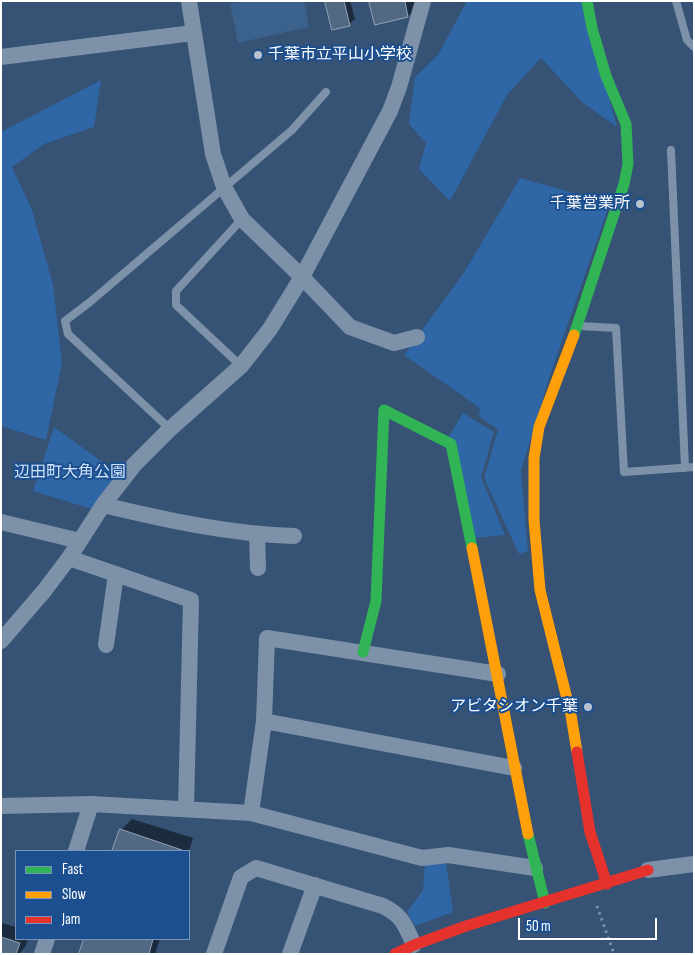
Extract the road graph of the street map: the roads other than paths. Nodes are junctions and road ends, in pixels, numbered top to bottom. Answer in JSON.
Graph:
{"nodes":[{"id":1,"x":189,"y":1,"type":"edge"},
{"id":2,"x":423,"y":1,"type":"edge"},
{"id":3,"x":587,"y":1,"type":"edge"},
{"id":4,"x":676,"y":1,"type":"edge"},
{"id":5,"x":194,"y":33,"type":"junction"},
{"id":6,"x":694,"y":47,"type":"edge"},
{"id":7,"x":1,"y":57,"type":"edge"},
{"id":8,"x":326,"y":92,"type":"dead end"},
{"id":9,"x":671,"y":150,"type":"dead end"},
{"id":10,"x":224,"y":187,"type":"junction"},
{"id":11,"x":242,"y":219,"type":"junction"},
{"id":12,"x":302,"y":277,"type":"junction"},
{"id":13,"x":577,"y":326,"type":"junction"},
{"id":14,"x":417,"y":337,"type":"dead end"},
{"id":15,"x":241,"y":366,"type":"junction"},
{"id":16,"x":170,"y":429,"type":"junction"},
{"id":17,"x":694,"y":467,"type":"edge"},
{"id":18,"x":685,"y":468,"type":"junction"},
{"id":19,"x":103,"y":505,"type":"junction"},
{"id":20,"x":1,"y":522,"type":"edge"},
{"id":21,"x":257,"y":535,"type":"junction"},
{"id":22,"x":294,"y":536,"type":"dead end"},
{"id":23,"x":80,"y":541,"type":"junction"},
{"id":24,"x":69,"y":558,"type":"junction"},
{"id":25,"x":258,"y":568,"type":"dead end"},
{"id":26,"x":116,"y":574,"type":"junction"},
{"id":27,"x":1,"y":641,"type":"edge"},
{"id":28,"x":106,"y":645,"type":"dead end"},
{"id":29,"x":363,"y":652,"type":"junction"},
{"id":30,"x":498,"y":674,"type":"junction"},
{"id":31,"x":264,"y":721,"type":"junction"},
{"id":32,"x":514,"y":768,"type":"junction"},
{"id":33,"x":91,"y":804,"type":"junction"},
{"id":34,"x":1,"y":806,"type":"edge"},
{"id":35,"x":186,"y":809,"type":"junction"},
{"id":36,"x":251,"y":813,"type":"junction"},
{"id":37,"x":76,"y":850,"type":"edge"},
{"id":38,"x":694,"y":864,"type":"edge"},
{"id":39,"x":535,"y":868,"type":"junction"},
{"id":40,"x":648,"y":870,"type":"joint"},
{"id":41,"x":608,"y":884,"type":"junction"},
{"id":42,"x":315,"y":885,"type":"junction"},
{"id":43,"x":545,"y":903,"type":"junction"},
{"id":44,"x":47,"y":940,"type":"edge"},
{"id":45,"x":414,"y":945,"type":"junction"},
{"id":46,"x":42,"y":954,"type":"edge"},
{"id":47,"x":214,"y":954,"type":"edge"},
{"id":48,"x":290,"y":954,"type":"edge"},
{"id":49,"x":395,"y":954,"type":"edge"}],
"edges":[{"from":1,"to":5,"type":"street"},
{"from":2,"to":12,"type":"street"},
{"from":3,"to":13,"type":"street"},
{"from":4,"to":6,"type":"lane"},
{"from":5,"to":7,"type":"street"},
{"from":5,"to":10,"type":"street"},
{"from":8,"to":10,"type":"lane"},
{"from":9,"to":18,"type":"lane"},
{"from":10,"to":11,"type":"street"},
{"from":10,"to":16,"type":"lane"},
{"from":11,"to":12,"type":"street"},
{"from":11,"to":15,"type":"lane"},
{"from":12,"to":14,"type":"street"},
{"from":12,"to":15,"type":"street"},
{"from":13,"to":18,"type":"lane"},
{"from":13,"to":41,"type":"street"},
{"from":15,"to":16,"type":"street"},
{"from":16,"to":19,"type":"street"},
{"from":17,"to":18,"type":"lane"},
{"from":19,"to":21,"type":"street"},
{"from":19,"to":23,"type":"street"},
{"from":20,"to":23,"type":"street"},
{"from":21,"to":22,"type":"street"},
{"from":21,"to":25,"type":"street"},
{"from":23,"to":24,"type":"street"},
{"from":24,"to":26,"type":"street"},
{"from":24,"to":27,"type":"street"},
{"from":26,"to":28,"type":"street"},
{"from":26,"to":35,"type":"street"},
{"from":29,"to":30,"type":"street"},
{"from":29,"to":30,"type":"street"},
{"from":29,"to":31,"type":"street"},
{"from":30,"to":32,"type":"street"},
{"from":31,"to":32,"type":"street"},
{"from":31,"to":36,"type":"street"},
{"from":32,"to":39,"type":"street"},
{"from":33,"to":34,"type":"street"},
{"from":33,"to":35,"type":"street"},
{"from":33,"to":37,"type":"street"},
{"from":35,"to":36,"type":"street"},
{"from":36,"to":39,"type":"street"},
{"from":38,"to":40,"type":"street"},
{"from":39,"to":43,"type":"street"},
{"from":40,"to":41,"type":"street"},
{"from":41,"to":43,"type":"street"},
{"from":42,"to":45,"type":"street"},
{"from":42,"to":47,"type":"street"},
{"from":42,"to":48,"type":"street"},
{"from":43,"to":45,"type":"street"},
{"from":44,"to":46,"type":"street"},
{"from":45,"to":49,"type":"street"}]}
